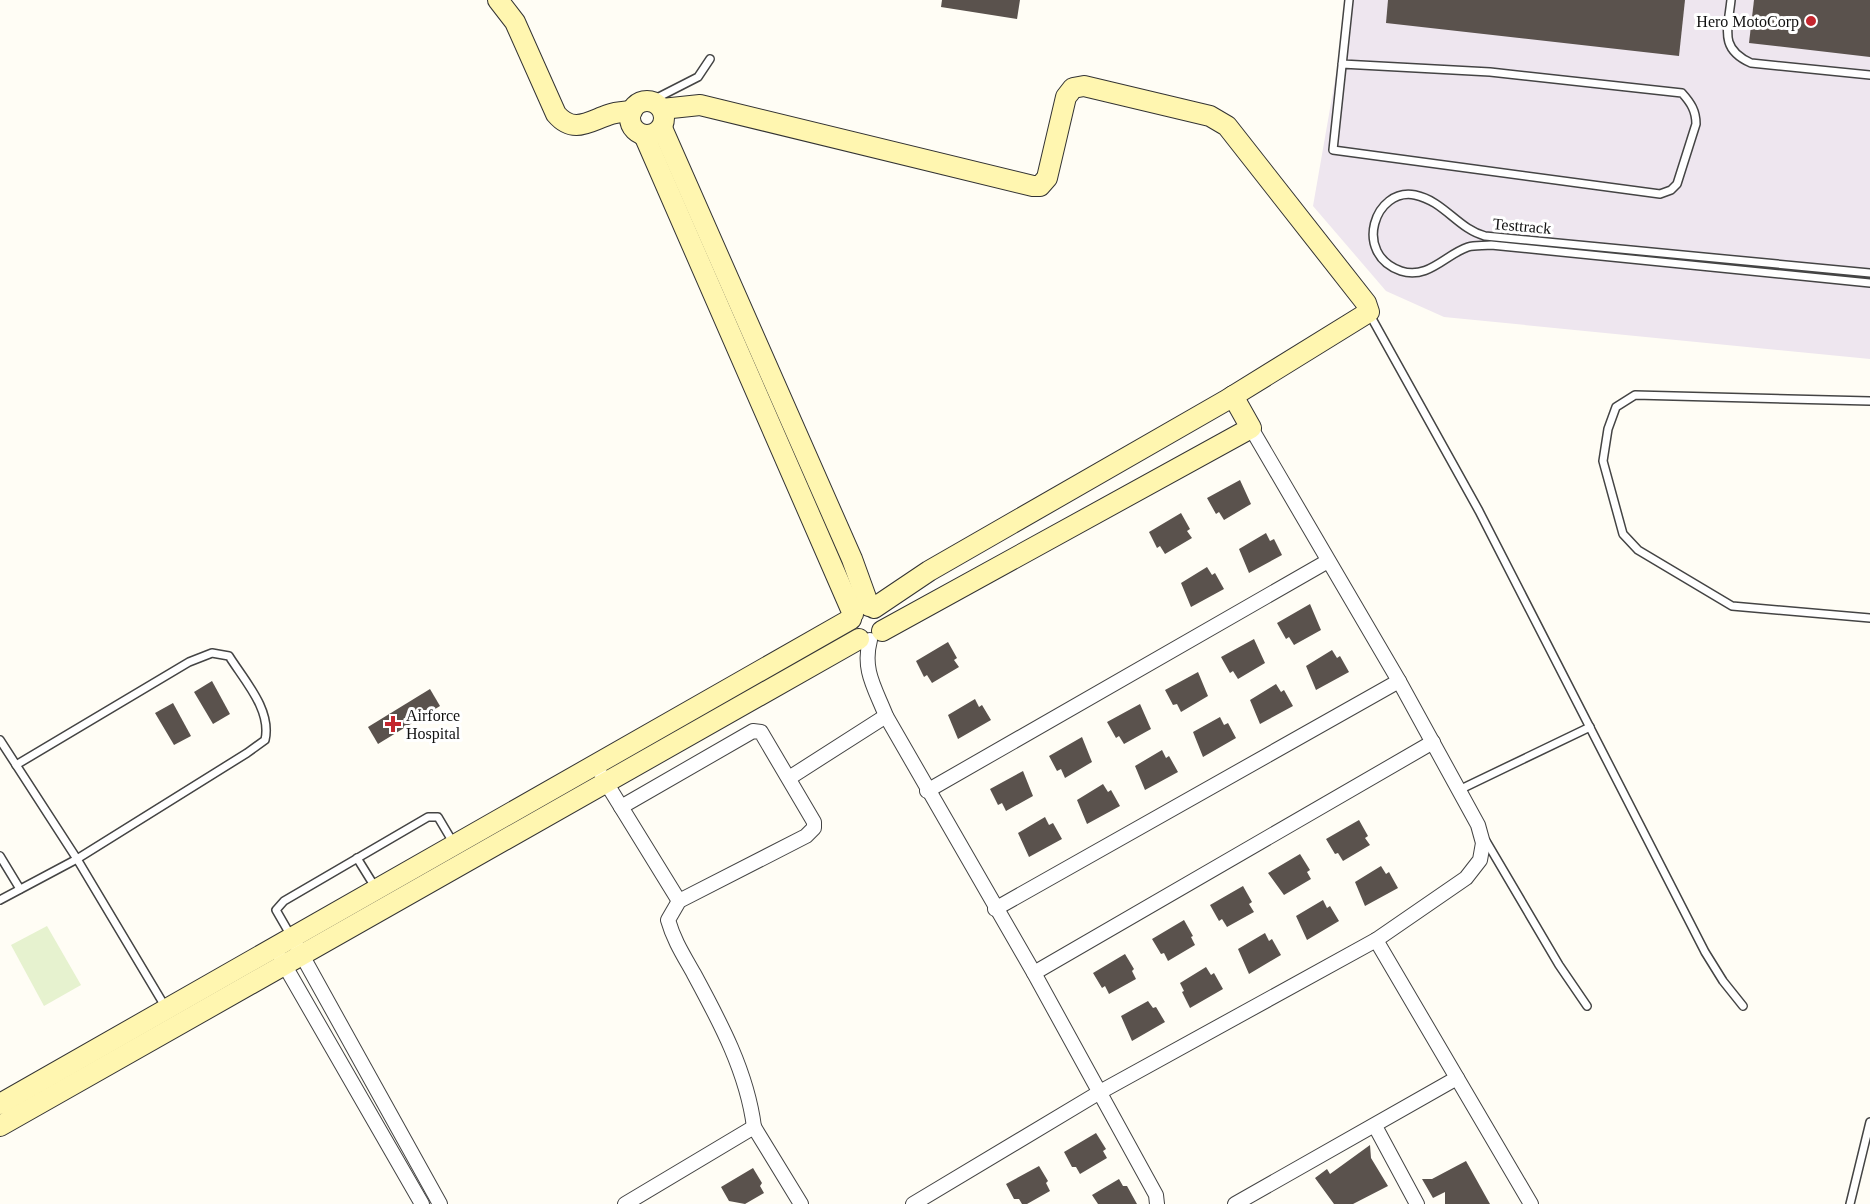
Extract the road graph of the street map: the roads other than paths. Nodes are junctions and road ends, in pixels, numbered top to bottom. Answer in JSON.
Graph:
{"nodes":[{"id":1,"x":498,"y":0,"type":"edge"},
{"id":2,"x":1349,"y":0,"type":"edge"},
{"id":3,"x":1731,"y":0,"type":"edge"},
{"id":4,"x":710,"y":59,"type":"dead end"},
{"id":5,"x":1342,"y":64,"type":"junction"},
{"id":6,"x":1870,"y":75,"type":"edge"},
{"id":7,"x":632,"y":111,"type":"junction"},
{"id":8,"x":655,"y":118,"type":"junction"},
{"id":9,"x":1870,"y":273,"type":"edge"},
{"id":10,"x":1870,"y":283,"type":"edge"},
{"id":11,"x":1369,"y":312,"type":"junction"},
{"id":12,"x":1233,"y":396,"type":"junction"},
{"id":13,"x":1870,"y":401,"type":"edge"},
{"id":14,"x":1251,"y":428,"type":"junction"},
{"id":15,"x":1328,"y":561,"type":"junction"},
{"id":16,"x":862,"y":612,"type":"junction"},
{"id":17,"x":1870,"y":618,"type":"edge"},
{"id":18,"x":870,"y":637,"type":"junction"},
{"id":19,"x":1399,"y":681,"type":"junction"},
{"id":20,"x":886,"y":716,"type":"junction"},
{"id":21,"x":1590,"y":727,"type":"junction"},
{"id":22,"x":0,"y":740,"type":"edge"},
{"id":23,"x":1432,"y":742,"type":"junction"},
{"id":24,"x":595,"y":764,"type":"junction"},
{"id":25,"x":16,"y":765,"type":"junction"},
{"id":26,"x":789,"y":778,"type":"junction"},
{"id":27,"x":606,"y":784,"type":"junction"},
{"id":28,"x":1459,"y":790,"type":"junction"},
{"id":29,"x":927,"y":791,"type":"junction"},
{"id":30,"x":621,"y":807,"type":"junction"},
{"id":31,"x":1479,"y":828,"type":"junction"},
{"id":32,"x":454,"y":844,"type":"junction"},
{"id":33,"x":0,"y":856,"type":"edge"},
{"id":34,"x":357,"y":858,"type":"junction"},
{"id":35,"x":77,"y":859,"type":"junction"},
{"id":36,"x":375,"y":888,"type":"junction"},
{"id":37,"x":20,"y":889,"type":"junction"},
{"id":38,"x":0,"y":900,"type":"edge"},
{"id":39,"x":680,"y":901,"type":"junction"},
{"id":40,"x":995,"y":909,"type":"junction"},
{"id":41,"x":1376,"y":940,"type":"junction"},
{"id":42,"x":282,"y":941,"type":"junction"},
{"id":43,"x":302,"y":955,"type":"junction"},
{"id":44,"x":285,"y":965,"type":"junction"},
{"id":45,"x":1034,"y":973,"type":"junction"},
{"id":46,"x":1587,"y":1006,"type":"dead end"},
{"id":47,"x":1743,"y":1006,"type":"dead end"},
{"id":48,"x":166,"y":1008,"type":"junction"},
{"id":49,"x":1457,"y":1078,"type":"junction"},
{"id":50,"x":1100,"y":1092,"type":"junction"},
{"id":51,"x":0,"y":1104,"type":"edge"},
{"id":52,"x":1870,"y":1122,"type":"edge"},
{"id":53,"x":0,"y":1126,"type":"edge"},
{"id":54,"x":1375,"y":1126,"type":"junction"},
{"id":55,"x":754,"y":1127,"type":"junction"},
{"id":56,"x":1415,"y":1203,"type":"edge"},
{"id":57,"x":422,"y":1204,"type":"edge"},
{"id":58,"x":440,"y":1204,"type":"edge"},
{"id":59,"x":625,"y":1204,"type":"edge"},
{"id":60,"x":801,"y":1204,"type":"edge"},
{"id":61,"x":913,"y":1204,"type":"edge"},
{"id":62,"x":1157,"y":1204,"type":"edge"},
{"id":63,"x":1235,"y":1204,"type":"edge"},
{"id":64,"x":1531,"y":1204,"type":"edge"},
{"id":65,"x":1850,"y":1204,"type":"edge"}],
"edges":[{"from":1,"to":7,"type":"street"},
{"from":2,"to":5,"type":"lane"},
{"from":3,"to":6,"type":"lane"},
{"from":4,"to":8,"type":"lane"},
{"from":5,"to":5,"type":"lane"},
{"from":7,"to":8,"type":"street"},
{"from":7,"to":8,"type":"street"},
{"from":8,"to":11,"type":"street"},
{"from":8,"to":16,"type":"street"},
{"from":9,"to":10,"type":"lane","name":"Testtrack"},
{"from":11,"to":12,"type":"street"},
{"from":11,"to":21,"type":"lane"},
{"from":12,"to":14,"type":"street"},
{"from":12,"to":16,"type":"street"},
{"from":13,"to":17,"type":"lane"},
{"from":14,"to":15,"type":"street"},
{"from":14,"to":18,"type":"street"},
{"from":15,"to":19,"type":"street"},
{"from":15,"to":29,"type":"street"},
{"from":16,"to":18,"type":"street"},
{"from":16,"to":18,"type":"street"},
{"from":16,"to":24,"type":"street"},
{"from":18,"to":20,"type":"street"},
{"from":18,"to":27,"type":"street"},
{"from":19,"to":23,"type":"street"},
{"from":19,"to":40,"type":"street"},
{"from":20,"to":26,"type":"street"},
{"from":20,"to":29,"type":"street"},
{"from":21,"to":28,"type":"lane"},
{"from":21,"to":47,"type":"lane"},
{"from":22,"to":25,"type":"lane"},
{"from":23,"to":28,"type":"street"},
{"from":23,"to":45,"type":"street"},
{"from":24,"to":27,"type":"street"},
{"from":24,"to":32,"type":"street"},
{"from":25,"to":35,"type":"lane"},
{"from":25,"to":35,"type":"lane"},
{"from":26,"to":30,"type":"street"},
{"from":26,"to":39,"type":"street"},
{"from":27,"to":30,"type":"street"},
{"from":27,"to":43,"type":"street"},
{"from":28,"to":31,"type":"street"},
{"from":29,"to":40,"type":"street"},
{"from":30,"to":39,"type":"street"},
{"from":31,"to":41,"type":"street"},
{"from":31,"to":46,"type":"lane"},
{"from":32,"to":34,"type":"lane"},
{"from":32,"to":36,"type":"street"},
{"from":33,"to":37,"type":"lane"},
{"from":34,"to":36,"type":"lane"},
{"from":34,"to":42,"type":"lane"},
{"from":35,"to":37,"type":"lane"},
{"from":35,"to":48,"type":"lane"},
{"from":36,"to":42,"type":"street"},
{"from":37,"to":38,"type":"lane"},
{"from":39,"to":55,"type":"street"},
{"from":40,"to":45,"type":"street"},
{"from":41,"to":49,"type":"street"},
{"from":41,"to":50,"type":"street"},
{"from":42,"to":43,"type":"street"},
{"from":42,"to":44,"type":"street"},
{"from":42,"to":48,"type":"street"},
{"from":43,"to":44,"type":"street"},
{"from":43,"to":58,"type":"street"},
{"from":44,"to":53,"type":"street"},
{"from":44,"to":57,"type":"street"},
{"from":45,"to":50,"type":"street"},
{"from":48,"to":51,"type":"street"},
{"from":49,"to":54,"type":"street"},
{"from":49,"to":64,"type":"street"},
{"from":50,"to":61,"type":"street"},
{"from":50,"to":62,"type":"street"},
{"from":52,"to":65,"type":"lane"},
{"from":54,"to":56,"type":"street"},
{"from":54,"to":63,"type":"street"},
{"from":55,"to":59,"type":"street"},
{"from":55,"to":60,"type":"street"}]}
